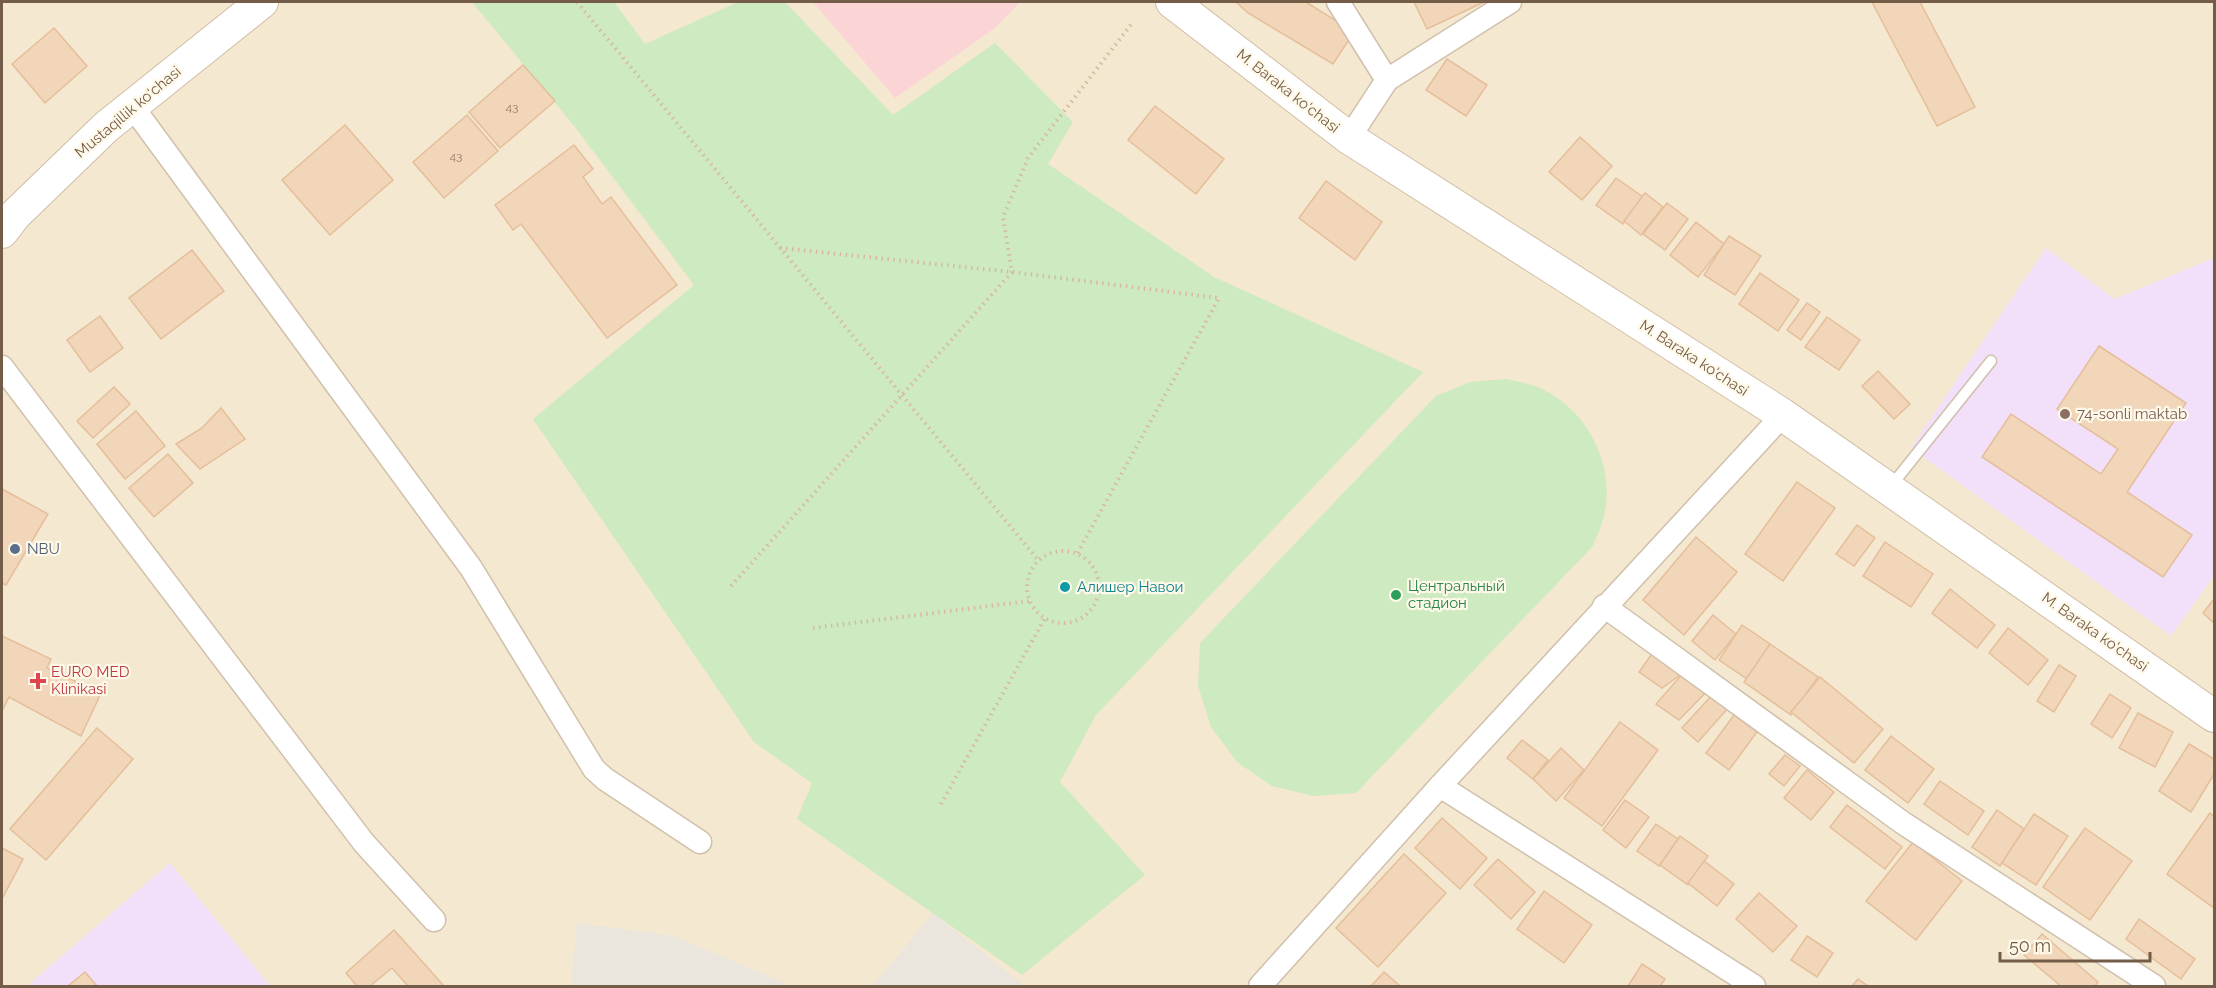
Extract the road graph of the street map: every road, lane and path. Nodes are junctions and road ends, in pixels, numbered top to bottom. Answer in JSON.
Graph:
{"nodes":[{"id":1,"x":262,"y":2,"type":"edge"},
{"id":2,"x":577,"y":2,"type":"edge"},
{"id":3,"x":1172,"y":2,"type":"edge"},
{"id":4,"x":1338,"y":2,"type":"edge"},
{"id":5,"x":1510,"y":2,"type":"edge"},
{"id":6,"x":1133,"y":22,"type":"dead end"},
{"id":7,"x":1387,"y":80,"type":"junction"},
{"id":8,"x":132,"y":106,"type":"junction"},
{"id":9,"x":1349,"y":138,"type":"junction"},
{"id":10,"x":2,"y":232,"type":"edge"},
{"id":11,"x":780,"y":248,"type":"junction"},
{"id":12,"x":1012,"y":272,"type":"junction"},
{"id":13,"x":1991,"y":361,"type":"dead end"},
{"id":14,"x":2,"y":367,"type":"edge"},
{"id":15,"x":902,"y":396,"type":"junction"},
{"id":16,"x":1783,"y":415,"type":"junction"},
{"id":17,"x":1888,"y":489,"type":"junction"},
{"id":18,"x":1077,"y":554,"type":"junction"},
{"id":19,"x":1039,"y":561,"type":"junction"},
{"id":20,"x":731,"y":586,"type":"dead end"},
{"id":21,"x":1030,"y":601,"type":"junction"},
{"id":22,"x":1604,"y":606,"type":"junction"},
{"id":23,"x":1045,"y":618,"type":"junction"},
{"id":24,"x":813,"y":628,"type":"dead end"},
{"id":25,"x":2214,"y":716,"type":"edge"},
{"id":26,"x":1440,"y":786,"type":"junction"},
{"id":27,"x":941,"y":804,"type":"dead end"},
{"id":28,"x":700,"y":842,"type":"dead end"},
{"id":29,"x":434,"y":920,"type":"dead end"},
{"id":30,"x":1261,"y":986,"type":"edge"},
{"id":31,"x":1754,"y":987,"type":"edge"},
{"id":32,"x":2154,"y":987,"type":"edge"}],
"edges":[{"from":1,"to":8,"type":"street","name":"Mustaqillik ko‘chasi"},
{"from":2,"to":11,"type":"path"},
{"from":3,"to":9,"type":"street","name":"M. Baraka ko'chasi"},
{"from":4,"to":7,"type":"street"},
{"from":5,"to":7,"type":"street"},
{"from":6,"to":12,"type":"path"},
{"from":7,"to":9,"type":"street"},
{"from":8,"to":10,"type":"street","name":"Mustaqillik ko‘chasi"},
{"from":8,"to":28,"type":"street"},
{"from":9,"to":16,"type":"street","name":"M. Baraka ko'chasi"},
{"from":11,"to":12,"type":"path"},
{"from":11,"to":15,"type":"path"},
{"from":12,"to":15,"type":"path"},
{"from":12,"to":18,"type":"path"},
{"from":13,"to":17,"type":"lane"},
{"from":14,"to":29,"type":"street"},
{"from":15,"to":19,"type":"path"},
{"from":15,"to":20,"type":"path"},
{"from":16,"to":17,"type":"street","name":"M. Baraka ko'chasi"},
{"from":16,"to":22,"type":"street"},
{"from":17,"to":25,"type":"street","name":"M. Baraka ko'chasi"},
{"from":18,"to":19,"type":"path"},
{"from":18,"to":23,"type":"path"},
{"from":19,"to":21,"type":"path"},
{"from":21,"to":23,"type":"path"},
{"from":21,"to":24,"type":"path"},
{"from":22,"to":26,"type":"street"},
{"from":22,"to":32,"type":"street"},
{"from":23,"to":27,"type":"path"},
{"from":26,"to":30,"type":"street"},
{"from":26,"to":31,"type":"street"}]}
